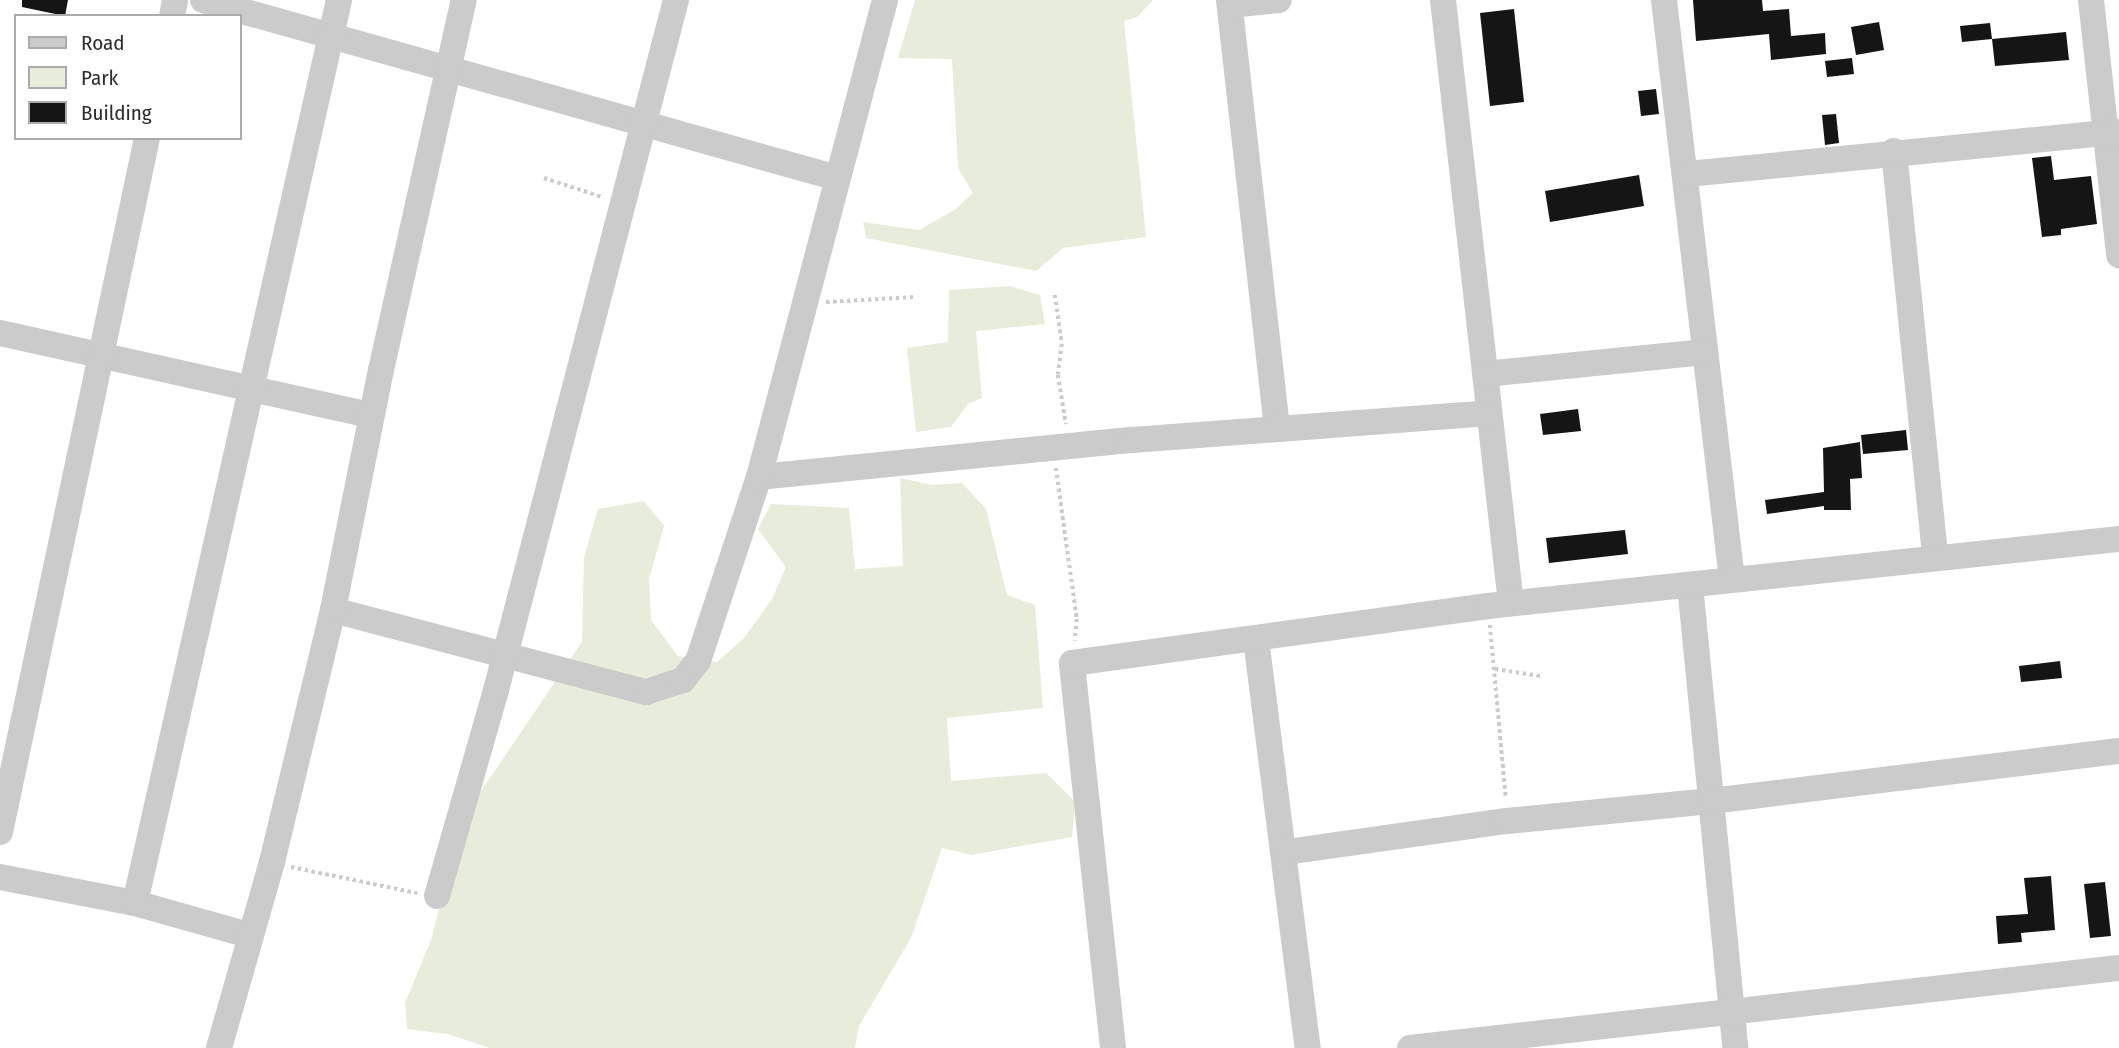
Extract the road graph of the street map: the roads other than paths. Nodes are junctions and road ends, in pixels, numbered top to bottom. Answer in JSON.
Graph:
{"nodes":[{"id":1,"x":204,"y":0,"type":"edge"},
{"id":2,"x":339,"y":0,"type":"edge"},
{"id":3,"x":464,"y":0,"type":"edge"},
{"id":4,"x":676,"y":0,"type":"edge"},
{"id":5,"x":886,"y":0,"type":"edge"},
{"id":6,"x":1279,"y":0,"type":"edge"},
{"id":7,"x":1443,"y":0,"type":"edge"},
{"id":8,"x":1664,"y":0,"type":"edge"},
{"id":9,"x":2091,"y":0,"type":"edge"},
{"id":10,"x":1230,"y":2,"type":"edge"},
{"id":11,"x":331,"y":34,"type":"junction"},
{"id":12,"x":447,"y":68,"type":"junction"},
{"id":13,"x":645,"y":121,"type":"junction"},
{"id":14,"x":2113,"y":132,"type":"edge"},
{"id":15,"x":147,"y":140,"type":"edge"},
{"id":16,"x":1894,"y":150,"type":"junction"},
{"id":17,"x":1688,"y":174,"type":"junction"},
{"id":18,"x":837,"y":178,"type":"junction"},
{"id":19,"x":2119,"y":255,"type":"edge"},
{"id":20,"x":0,"y":333,"type":"edge"},
{"id":21,"x":1705,"y":352,"type":"junction"},
{"id":22,"x":103,"y":354,"type":"junction"},
{"id":23,"x":1485,"y":374,"type":"junction"},
{"id":24,"x":252,"y":386,"type":"junction"},
{"id":25,"x":1489,"y":414,"type":"junction"},
{"id":26,"x":371,"y":415,"type":"junction"},
{"id":27,"x":1277,"y":428,"type":"junction"},
{"id":28,"x":759,"y":477,"type":"junction"},
{"id":29,"x":2119,"y":539,"type":"edge"},
{"id":30,"x":1935,"y":558,"type":"junction"},
{"id":31,"x":1732,"y":580,"type":"junction"},
{"id":32,"x":1690,"y":585,"type":"junction"},
{"id":33,"x":1500,"y":605,"type":"junction"},
{"id":34,"x":333,"y":610,"type":"junction"},
{"id":35,"x":1256,"y":639,"type":"junction"},
{"id":36,"x":504,"y":657,"type":"junction"},
{"id":37,"x":2119,"y":751,"type":"edge"},
{"id":38,"x":1711,"y":801,"type":"junction"},
{"id":39,"x":0,"y":832,"type":"edge"},
{"id":40,"x":1286,"y":852,"type":"junction"},
{"id":41,"x":0,"y":877,"type":"edge"},
{"id":42,"x":437,"y":896,"type":"road end"},
{"id":43,"x":135,"y":903,"type":"junction"},
{"id":44,"x":248,"y":935,"type":"junction"},
{"id":45,"x":2119,"y":968,"type":"edge"},
{"id":46,"x":1731,"y":1014,"type":"junction"},
{"id":47,"x":219,"y":1048,"type":"edge"},
{"id":48,"x":1113,"y":1048,"type":"edge"},
{"id":49,"x":1308,"y":1048,"type":"edge"},
{"id":50,"x":1410,"y":1048,"type":"edge"},
{"id":51,"x":1735,"y":1048,"type":"edge"}],
"edges":[{"from":1,"to":11,"type":"street"},
{"from":2,"to":11,"type":"street"},
{"from":3,"to":12,"type":"street"},
{"from":4,"to":13,"type":"street"},
{"from":5,"to":18,"type":"street"},
{"from":6,"to":10,"type":"street"},
{"from":7,"to":23,"type":"street"},
{"from":8,"to":17,"type":"street"},
{"from":9,"to":14,"type":"street"},
{"from":10,"to":27,"type":"street"},
{"from":11,"to":12,"type":"street"},
{"from":11,"to":24,"type":"street"},
{"from":12,"to":13,"type":"street"},
{"from":12,"to":26,"type":"street"},
{"from":13,"to":18,"type":"street"},
{"from":13,"to":36,"type":"street"},
{"from":14,"to":16,"type":"street"},
{"from":14,"to":19,"type":"street"},
{"from":15,"to":22,"type":"street"},
{"from":16,"to":17,"type":"street"},
{"from":16,"to":30,"type":"street"},
{"from":17,"to":21,"type":"street"},
{"from":18,"to":28,"type":"street"},
{"from":20,"to":22,"type":"street"},
{"from":21,"to":23,"type":"street"},
{"from":21,"to":31,"type":"street"},
{"from":22,"to":24,"type":"street"},
{"from":22,"to":39,"type":"street"},
{"from":23,"to":25,"type":"street"},
{"from":24,"to":26,"type":"street"},
{"from":24,"to":43,"type":"street"},
{"from":25,"to":27,"type":"street"},
{"from":25,"to":33,"type":"street"},
{"from":26,"to":34,"type":"street"},
{"from":27,"to":28,"type":"street"},
{"from":28,"to":36,"type":"street"},
{"from":29,"to":30,"type":"street"},
{"from":30,"to":31,"type":"street"},
{"from":31,"to":32,"type":"street"},
{"from":32,"to":33,"type":"street"},
{"from":32,"to":38,"type":"street"},
{"from":33,"to":35,"type":"street"},
{"from":34,"to":36,"type":"street"},
{"from":34,"to":44,"type":"street"},
{"from":35,"to":40,"type":"street"},
{"from":35,"to":48,"type":"street"},
{"from":36,"to":42,"type":"street"},
{"from":37,"to":38,"type":"street"},
{"from":38,"to":40,"type":"street"},
{"from":38,"to":46,"type":"street"},
{"from":40,"to":49,"type":"street"},
{"from":41,"to":43,"type":"street"},
{"from":43,"to":44,"type":"street"},
{"from":44,"to":47,"type":"street"},
{"from":45,"to":46,"type":"street"},
{"from":46,"to":50,"type":"street"},
{"from":46,"to":51,"type":"street"}]}
